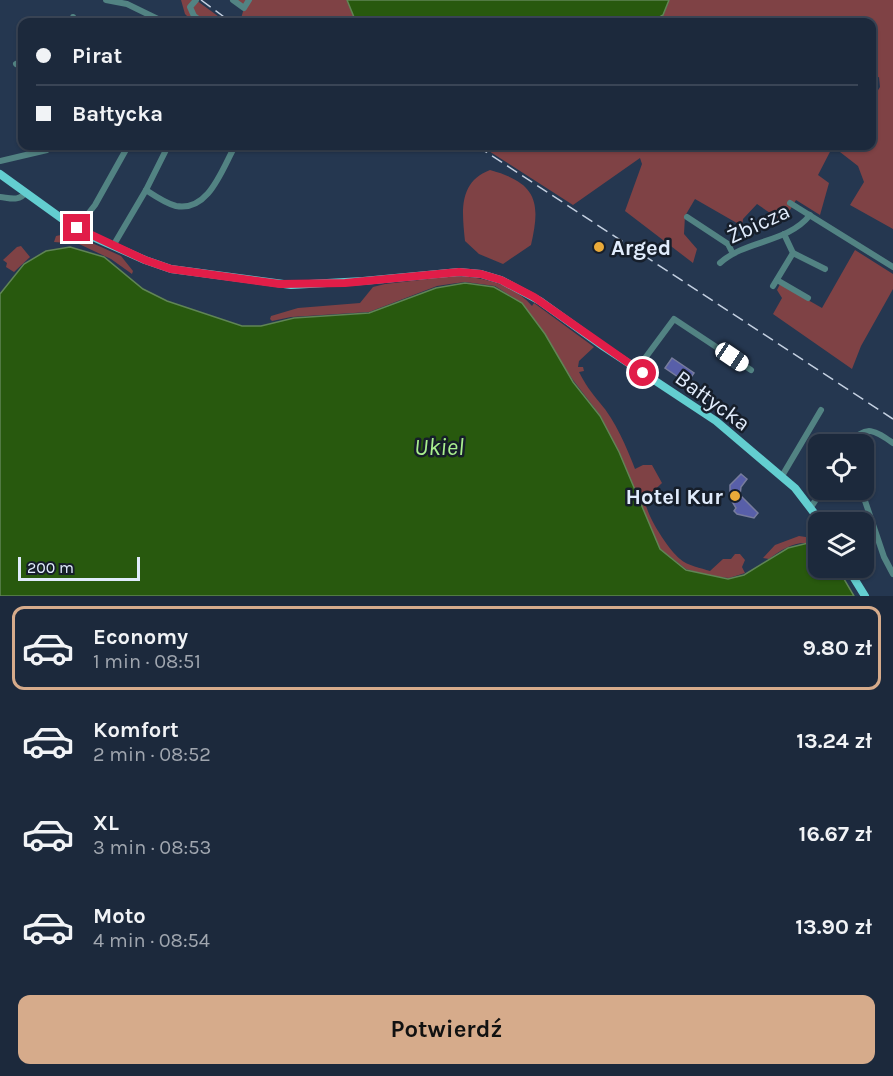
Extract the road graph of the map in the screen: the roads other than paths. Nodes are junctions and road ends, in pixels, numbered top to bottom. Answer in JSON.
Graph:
{"nodes":[{"id":1,"x":106,"y":0,"type":"edge"},
{"id":2,"x":232,"y":0,"type":"edge"},
{"id":3,"x":249,"y":0,"type":"edge"},
{"id":4,"x":194,"y":2,"type":"edge"},
{"id":5,"x":156,"y":18,"type":"edge"},
{"id":6,"x":197,"y":18,"type":"edge"},
{"id":7,"x":47,"y":150,"type":"edge"},
{"id":8,"x":126,"y":150,"type":"edge"},
{"id":9,"x":166,"y":150,"type":"edge"},
{"id":10,"x":233,"y":150,"type":"edge"},
{"id":11,"x":0,"y":160,"type":"edge"},
{"id":12,"x":0,"y":174,"type":"edge"},
{"id":13,"x":146,"y":190,"type":"junction"},
{"id":14,"x":26,"y":192,"type":"junction"},
{"id":15,"x":0,"y":197,"type":"edge"},
{"id":16,"x":790,"y":203,"type":"dead end"},
{"id":17,"x":810,"y":215,"type":"junction"},
{"id":18,"x":687,"y":217,"type":"dead end"},
{"id":19,"x":77,"y":228,"type":"junction"},
{"id":20,"x":784,"y":234,"type":"junction"},
{"id":21,"x":113,"y":246,"type":"junction"},
{"id":22,"x":732,"y":252,"type":"junction"},
{"id":23,"x":793,"y":253,"type":"junction"},
{"id":24,"x":720,"y":263,"type":"dead end"},
{"id":25,"x":893,"y":267,"type":"edge"},
{"id":26,"x":825,"y":269,"type":"dead end"},
{"id":27,"x":808,"y":298,"type":"dead end"},
{"id":28,"x":637,"y":369,"type":"junction"},
{"id":29,"x":751,"y":370,"type":"dead end"},
{"id":30,"x":821,"y":410,"type":"dead end"},
{"id":31,"x":858,"y":434,"type":"edge"},
{"id":32,"x":893,"y":443,"type":"edge"},
{"id":33,"x":782,"y":476,"type":"junction"},
{"id":34,"x":816,"y":500,"type":"edge"},
{"id":35,"x":865,"y":500,"type":"edge"},
{"id":36,"x":811,"y":507,"type":"junction"},
{"id":37,"x":814,"y":512,"type":"edge"},
{"id":38,"x":893,"y":574,"type":"edge"},
{"id":39,"x":854,"y":578,"type":"edge"},
{"id":40,"x":865,"y":596,"type":"edge"}],
"edges":[{"from":1,"to":5,"type":"street"},
{"from":2,"to":3,"type":"street"},
{"from":4,"to":6,"type":"street"},
{"from":7,"to":11,"type":"street"},
{"from":8,"to":19,"type":"street"},
{"from":9,"to":13,"type":"street"},
{"from":10,"to":13,"type":"street"},
{"from":12,"to":14,"type":"main road","name":"Bałtycka"},
{"from":13,"to":21,"type":"street"},
{"from":14,"to":15,"type":"street"},
{"from":14,"to":19,"type":"main road","name":"Bałtycka"},
{"from":16,"to":17,"type":"street","name":"Żbicza"},
{"from":17,"to":20,"type":"street","name":"Żbicza"},
{"from":17,"to":25,"type":"street","name":"Żbicza"},
{"from":18,"to":22,"type":"street"},
{"from":19,"to":21,"type":"main road","name":"Bałtycka"},
{"from":20,"to":22,"type":"street","name":"Żbicza"},
{"from":20,"to":23,"type":"street"},
{"from":21,"to":28,"type":"main road","name":"Bałtycka"},
{"from":22,"to":24,"type":"street","name":"Żbicza"},
{"from":23,"to":26,"type":"street"},
{"from":23,"to":27,"type":"street"},
{"from":28,"to":29,"type":"street"},
{"from":28,"to":33,"type":"main road","name":"Bałtycka"},
{"from":30,"to":33,"type":"street"},
{"from":31,"to":32,"type":"street"},
{"from":33,"to":36,"type":"main road","name":"Bałtycka"},
{"from":34,"to":36,"type":"street"},
{"from":35,"to":38,"type":"street"},
{"from":36,"to":37,"type":"main road","name":"Bałtycka"},
{"from":39,"to":40,"type":"main road"}]}
